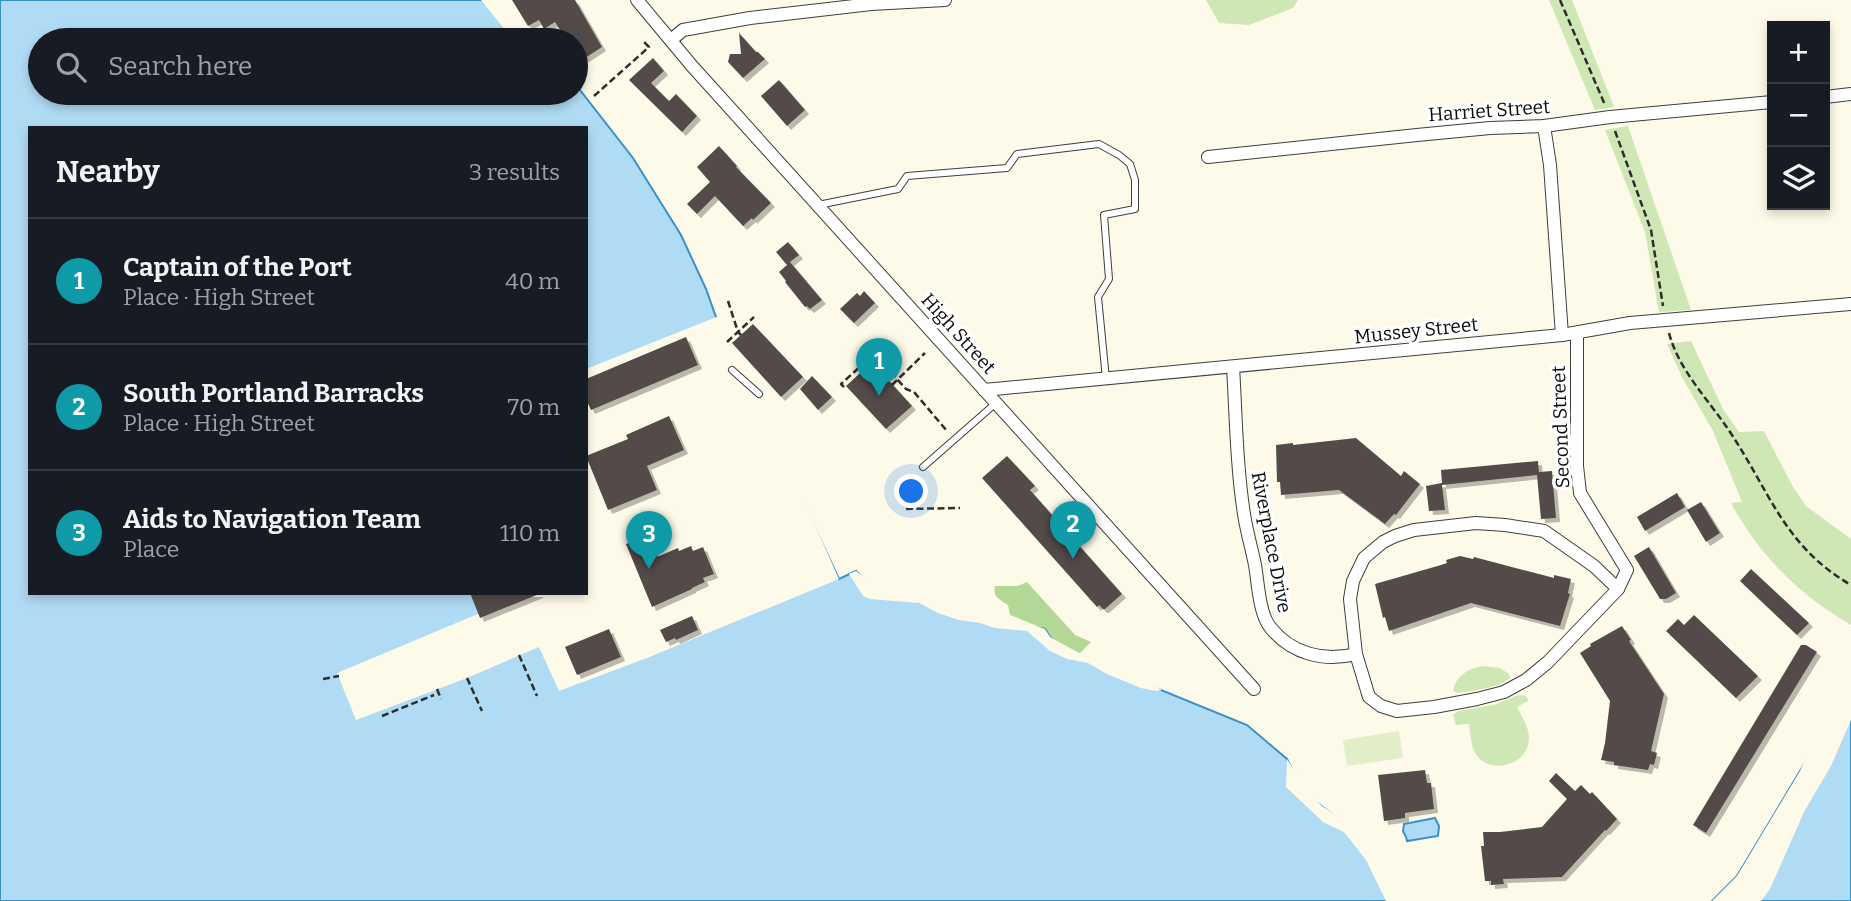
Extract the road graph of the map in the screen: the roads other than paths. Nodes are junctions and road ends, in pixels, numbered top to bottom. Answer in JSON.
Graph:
{"nodes":[{"id":1,"x":637,"y":0,"type":"edge"},
{"id":2,"x":945,"y":0,"type":"edge"},
{"id":3,"x":671,"y":40,"type":"junction"},
{"id":4,"x":1851,"y":94,"type":"edge"},
{"id":5,"x":1830,"y":96,"type":"edge"},
{"id":6,"x":1767,"y":102,"type":"edge"},
{"id":7,"x":1544,"y":126,"type":"junction"},
{"id":8,"x":1208,"y":156,"type":"dead end"},
{"id":9,"x":818,"y":205,"type":"junction"},
{"id":10,"x":1851,"y":304,"type":"edge"},
{"id":11,"x":1577,"y":333,"type":"junction"},
{"id":12,"x":1562,"y":335,"type":"junction"},
{"id":13,"x":1233,"y":367,"type":"junction"},
{"id":14,"x":733,"y":370,"type":"dead end"},
{"id":15,"x":1106,"y":379,"type":"junction"},
{"id":16,"x":984,"y":390,"type":"junction"},
{"id":17,"x":759,"y":394,"type":"dead end"},
{"id":18,"x":996,"y":403,"type":"junction"},
{"id":19,"x":923,"y":467,"type":"dead end"},
{"id":20,"x":1618,"y":589,"type":"junction"},
{"id":21,"x":1356,"y":654,"type":"junction"},
{"id":22,"x":1254,"y":689,"type":"dead end"}],
"edges":[{"from":1,"to":3,"type":"street","name":"High Street"},
{"from":2,"to":3,"type":"street"},
{"from":3,"to":9,"type":"street","name":"High Street"},
{"from":4,"to":5,"type":"street"},
{"from":6,"to":7,"type":"street","name":"Harriet Street"},
{"from":7,"to":8,"type":"street","name":"Harriet Street"},
{"from":7,"to":12,"type":"street"},
{"from":9,"to":15,"type":"lane"},
{"from":9,"to":16,"type":"street","name":"High Street"},
{"from":10,"to":11,"type":"street","name":"Mussey Street"},
{"from":11,"to":12,"type":"street","name":"Mussey Street"},
{"from":11,"to":20,"type":"street","name":"Second Street"},
{"from":12,"to":13,"type":"street","name":"Mussey Street"},
{"from":13,"to":15,"type":"street","name":"Mussey Street"},
{"from":13,"to":21,"type":"street","name":"Riverplace Drive"},
{"from":14,"to":17,"type":"lane"},
{"from":15,"to":16,"type":"street","name":"Mussey Street"},
{"from":16,"to":18,"type":"street","name":"High Street"},
{"from":18,"to":19,"type":"lane"},
{"from":18,"to":22,"type":"street","name":"High Street"},
{"from":20,"to":21,"type":"street"},
{"from":20,"to":21,"type":"street"}]}
